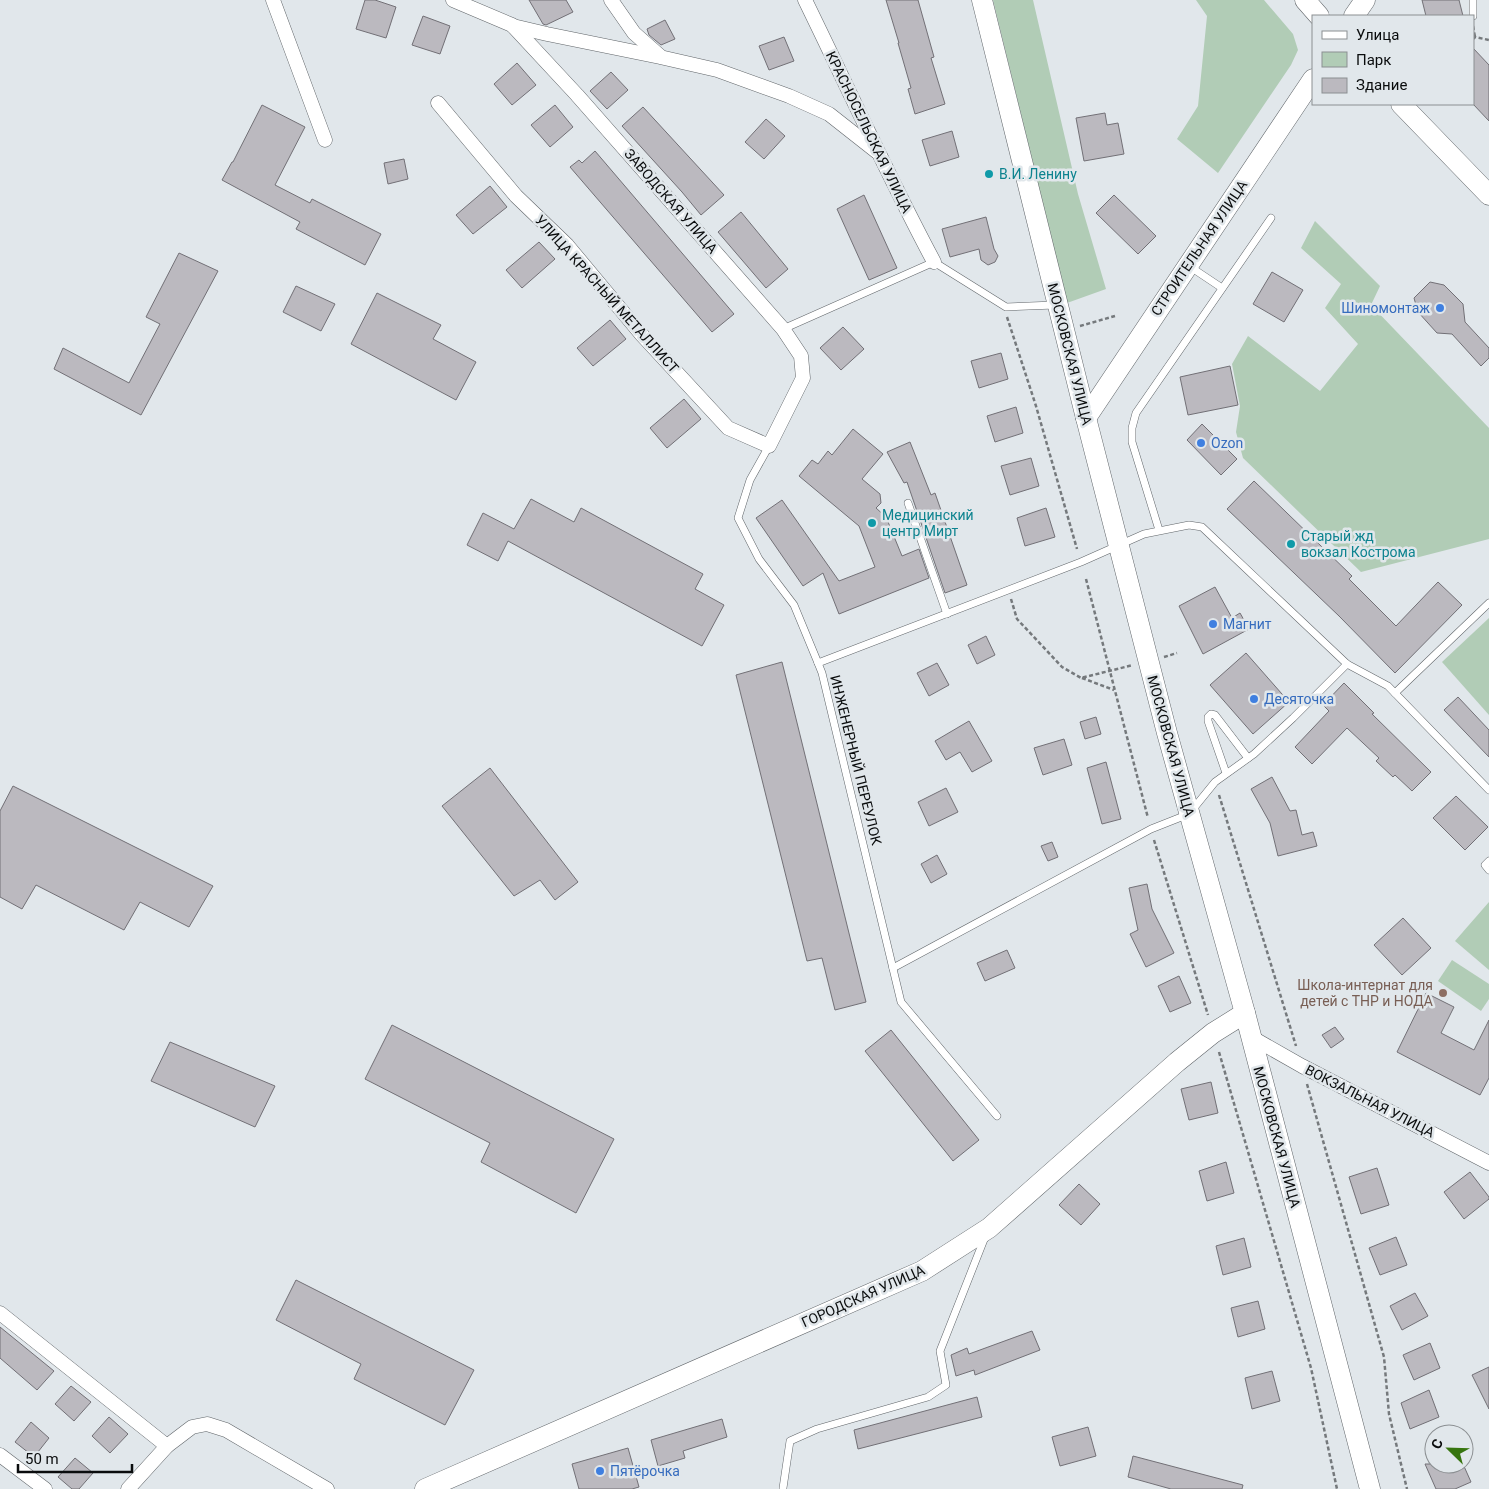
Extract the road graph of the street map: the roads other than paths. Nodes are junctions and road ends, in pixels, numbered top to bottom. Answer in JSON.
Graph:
{"nodes":[{"id":1,"x":273,"y":0,"type":"edge"},
{"id":2,"x":453,"y":0,"type":"edge"},
{"id":3,"x":611,"y":0,"type":"edge"},
{"id":4,"x":805,"y":0,"type":"edge"},
{"id":5,"x":982,"y":0,"type":"edge"},
{"id":6,"x":1305,"y":0,"type":"edge"},
{"id":7,"x":1365,"y":0,"type":"edge"},
{"id":8,"x":1473,"y":0,"type":"edge"},
{"id":9,"x":1318,"y":15,"type":"edge"},
{"id":10,"x":1355,"y":15,"type":"edge"},
{"id":11,"x":1473,"y":15,"type":"edge"},
{"id":12,"x":512,"y":26,"type":"junction"},
{"id":13,"x":660,"y":56,"type":"junction"},
{"id":14,"x":1312,"y":80,"type":"edge"},
{"id":15,"x":438,"y":103,"type":"dead end"},
{"id":16,"x":1402,"y":105,"type":"edge"},
{"id":17,"x":325,"y":140,"type":"dead end"},
{"id":18,"x":876,"y":151,"type":"junction"},
{"id":19,"x":1485,"y":188,"type":"edge"},
{"id":20,"x":1271,"y":218,"type":"dead end"},
{"id":21,"x":934,"y":262,"type":"junction"},
{"id":22,"x":1188,"y":265,"type":"junction"},
{"id":23,"x":1222,"y":288,"type":"junction"},
{"id":24,"x":1058,"y":305,"type":"junction"},
{"id":25,"x":783,"y":329,"type":"junction"},
{"id":26,"x":1086,"y":418,"type":"junction"},
{"id":27,"x":769,"y":446,"type":"junction"},
{"id":28,"x":908,"y":503,"type":"dead end"},
{"id":29,"x":1159,"y":530,"type":"junction"},
{"id":30,"x":1119,"y":545,"type":"junction"},
{"id":31,"x":1489,"y":603,"type":"edge"},
{"id":32,"x":947,"y":614,"type":"junction"},
{"id":33,"x":818,"y":663,"type":"junction"},
{"id":34,"x":1347,"y":664,"type":"junction"},
{"id":35,"x":1395,"y":693,"type":"junction"},
{"id":36,"x":1248,"y":758,"type":"junction"},
{"id":37,"x":1226,"y":774,"type":"junction"},
{"id":38,"x":1489,"y":790,"type":"edge"},
{"id":39,"x":1189,"y":814,"type":"junction"},
{"id":40,"x":1489,"y":861,"type":"edge"},
{"id":41,"x":1489,"y":870,"type":"edge"},
{"id":42,"x":893,"y":968,"type":"junction"},
{"id":43,"x":1245,"y":1012,"type":"junction"},
{"id":44,"x":1251,"y":1037,"type":"junction"},
{"id":45,"x":997,"y":1116,"type":"dead end"},
{"id":46,"x":1489,"y":1163,"type":"edge"},
{"id":47,"x":988,"y":1228,"type":"junction"},
{"id":48,"x":0,"y":1313,"type":"edge"},
{"id":49,"x":167,"y":1446,"type":"junction"},
{"id":50,"x":0,"y":1456,"type":"edge"},
{"id":51,"x":783,"y":1488,"type":"edge"},
{"id":52,"x":45,"y":1489,"type":"edge"},
{"id":53,"x":128,"y":1489,"type":"edge"},
{"id":54,"x":326,"y":1489,"type":"edge"},
{"id":55,"x":425,"y":1489,"type":"edge"},
{"id":56,"x":1370,"y":1489,"type":"edge"}],
"edges":[{"from":1,"to":17,"type":"street"},
{"from":2,"to":12,"type":"street","name":"ЗАВОДСКАЯ УЛИЦА"},
{"from":3,"to":13,"type":"street"},
{"from":4,"to":18,"type":"street","name":"КРАСНОСЕЛЬСКАЯ УЛИЦА"},
{"from":5,"to":24,"type":"main road","name":"МОСКОВСКАЯ УЛИЦА"},
{"from":6,"to":9,"type":"main road"},
{"from":7,"to":10,"type":"main road"},
{"from":8,"to":11,"type":"lane"},
{"from":12,"to":13,"type":"street"},
{"from":12,"to":25,"type":"street","name":"ЗАВОДСКАЯ УЛИЦА"},
{"from":13,"to":18,"type":"street"},
{"from":14,"to":22,"type":"main road","name":"СТРОИТЕЛЬНАЯ УЛИЦА"},
{"from":15,"to":27,"type":"street","name":"УЛИЦА КРАСНЫЙ МЕТАЛЛИСТ"},
{"from":16,"to":19,"type":"main road"},
{"from":18,"to":21,"type":"street","name":"КРАСНОСЕЛЬСКАЯ УЛИЦА"},
{"from":20,"to":23,"type":"lane"},
{"from":21,"to":24,"type":"lane"},
{"from":21,"to":25,"type":"lane"},
{"from":22,"to":23,"type":"lane"},
{"from":22,"to":26,"type":"main road","name":"СТРОИТЕЛЬНАЯ УЛИЦА"},
{"from":23,"to":29,"type":"lane"},
{"from":24,"to":26,"type":"main road","name":"МОСКОВСКАЯ УЛИЦА"},
{"from":25,"to":27,"type":"street","name":"ЗАВОДСКАЯ УЛИЦА"},
{"from":26,"to":30,"type":"main road","name":"МОСКОВСКАЯ УЛИЦА"},
{"from":27,"to":33,"type":"lane"},
{"from":28,"to":32,"type":"lane"},
{"from":29,"to":30,"type":"lane","name":"ИНЖЕНЕРНЫЙ ПЕРЕУЛОК"},
{"from":29,"to":34,"type":"lane","name":"ИНЖЕНЕРНЫЙ ПЕРЕУЛОК"},
{"from":30,"to":32,"type":"lane","name":"ИНЖЕНЕРНЫЙ ПЕРЕУЛОК"},
{"from":30,"to":39,"type":"main road","name":"МОСКОВСКАЯ УЛИЦА"},
{"from":31,"to":35,"type":"lane"},
{"from":32,"to":33,"type":"lane","name":"ИНЖЕНЕРНЫЙ ПЕРЕУЛОК"},
{"from":33,"to":42,"type":"lane","name":"ИНЖЕНЕРНЫЙ ПЕРЕУЛОК"},
{"from":34,"to":35,"type":"lane","name":"ИНЖЕНЕРНЫЙ ПЕРЕУЛОК"},
{"from":34,"to":36,"type":"lane"},
{"from":35,"to":38,"type":"lane","name":"ИНЖЕНЕРНЫЙ ПЕРЕУЛОК"},
{"from":36,"to":37,"type":"lane"},
{"from":36,"to":37,"type":"lane"},
{"from":37,"to":39,"type":"lane"},
{"from":39,"to":42,"type":"lane"},
{"from":39,"to":43,"type":"main road","name":"МОСКОВСКАЯ УЛИЦА"},
{"from":40,"to":41,"type":"lane"},
{"from":42,"to":45,"type":"lane","name":"ИНЖЕНЕРНЫЙ ПЕРЕУЛОК"},
{"from":43,"to":44,"type":"main road","name":"МОСКОВСКАЯ УЛИЦА"},
{"from":43,"to":47,"type":"main road","name":"ГОРОДСКАЯ УЛИЦА"},
{"from":44,"to":46,"type":"street","name":"ВОКЗАЛЬНАЯ УЛИЦА"},
{"from":44,"to":56,"type":"main road","name":"МОСКОВСКАЯ УЛИЦА"},
{"from":47,"to":51,"type":"lane"},
{"from":47,"to":55,"type":"main road","name":"ГОРОДСКАЯ УЛИЦА"},
{"from":48,"to":49,"type":"street"},
{"from":49,"to":53,"type":"street"},
{"from":49,"to":54,"type":"street"},
{"from":50,"to":52,"type":"street"}]}
